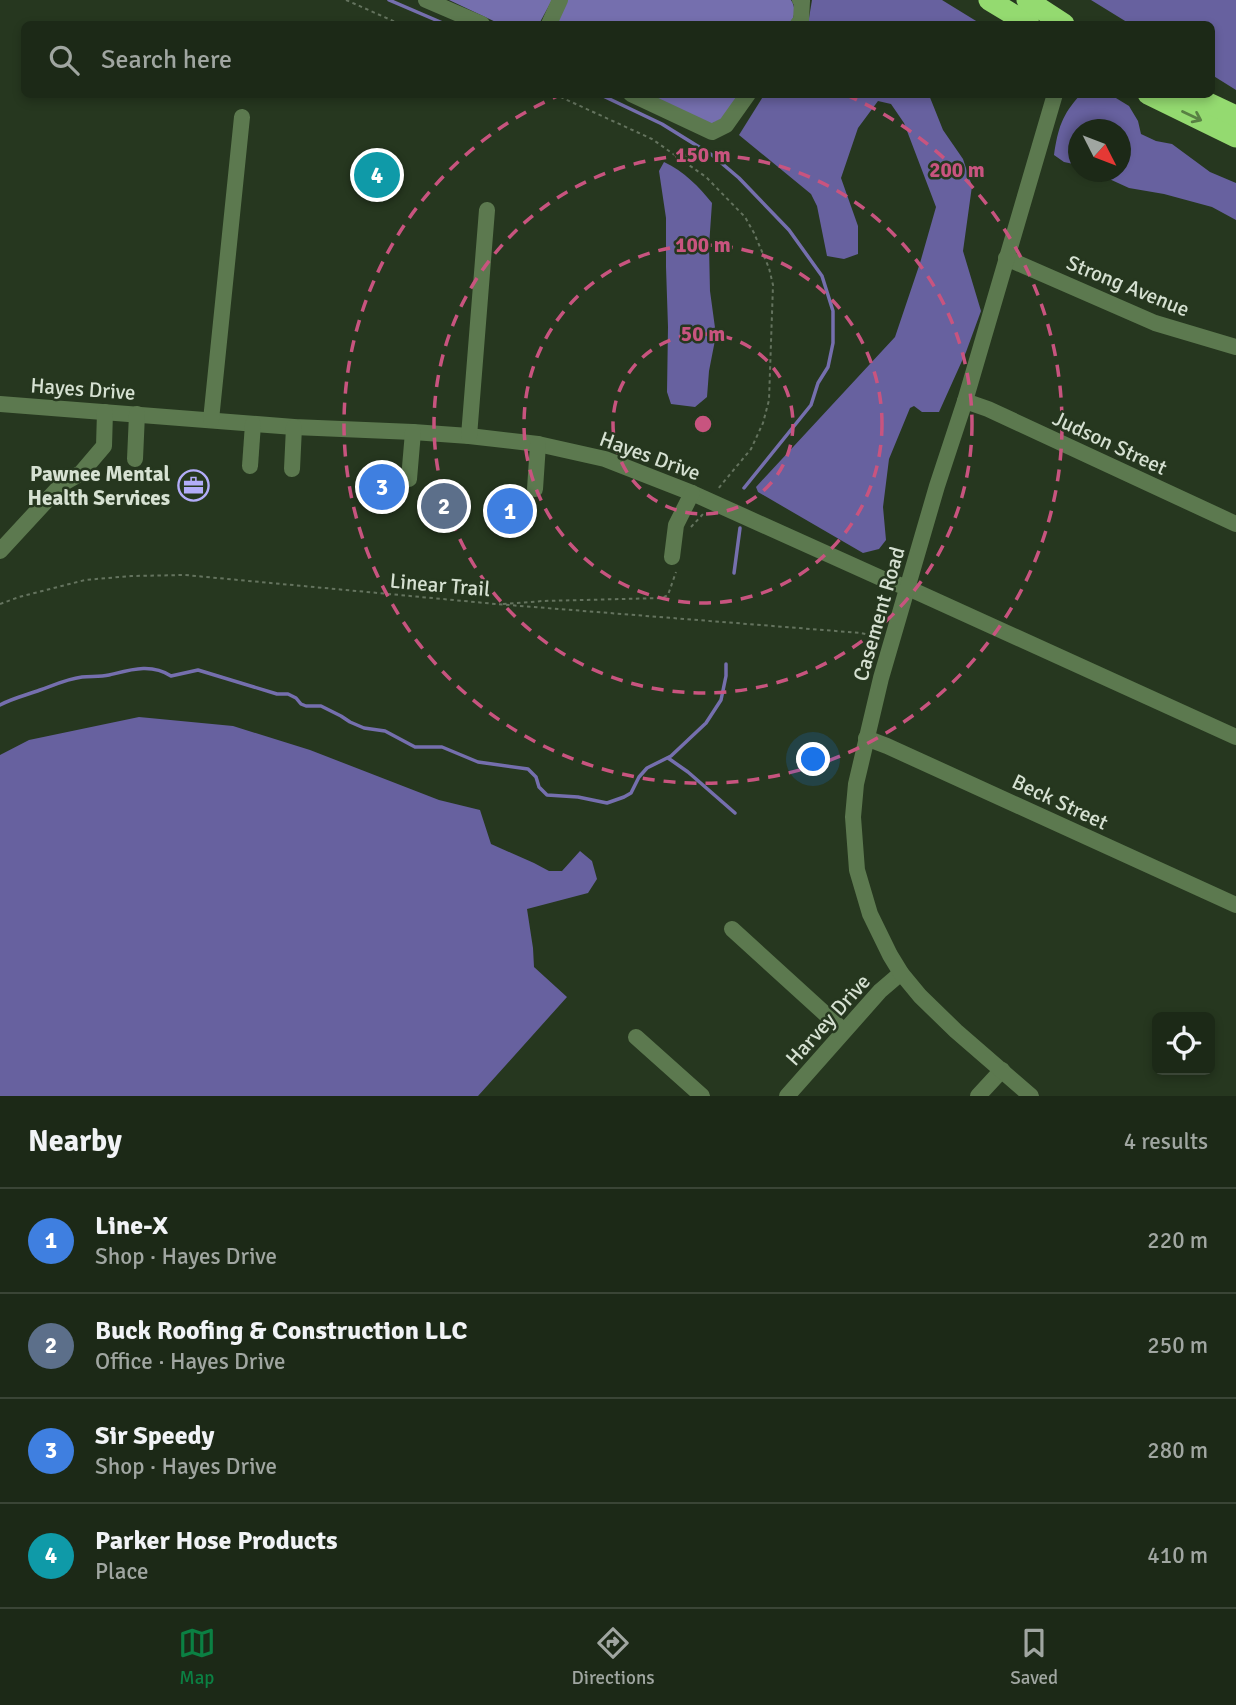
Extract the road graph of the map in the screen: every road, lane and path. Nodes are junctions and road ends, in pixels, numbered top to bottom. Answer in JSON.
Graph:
{"nodes":[{"id":1,"x":346,"y":0,"type":"edge"},
{"id":2,"x":426,"y":0,"type":"edge"},
{"id":3,"x":560,"y":0,"type":"edge"},
{"id":4,"x":800,"y":0,"type":"edge"},
{"id":5,"x":989,"y":0,"type":"edge"},
{"id":6,"x":1027,"y":0,"type":"edge"},
{"id":7,"x":393,"y":21,"type":"edge"},
{"id":8,"x":475,"y":21,"type":"edge"},
{"id":9,"x":550,"y":21,"type":"edge"},
{"id":10,"x":800,"y":21,"type":"edge"},
{"id":11,"x":1024,"y":21,"type":"edge"},
{"id":12,"x":1059,"y":21,"type":"edge"},
{"id":13,"x":563,"y":98,"type":"edge"},
{"id":14,"x":640,"y":98,"type":"edge"},
{"id":15,"x":745,"y":98,"type":"edge"},
{"id":16,"x":1054,"y":98,"type":"edge"},
{"id":17,"x":1156,"y":98,"type":"edge"},
{"id":18,"x":1198,"y":98,"type":"edge"},
{"id":19,"x":1236,"y":116,"type":"edge"},
{"id":20,"x":242,"y":117,"type":"dead end"},
{"id":21,"x":1236,"y":137,"type":"edge"},
{"id":22,"x":487,"y":210,"type":"dead end"},
{"id":23,"x":1006,"y":258,"type":"junction"},
{"id":24,"x":1236,"y":347,"type":"edge"},
{"id":25,"x":965,"y":401,"type":"junction"},
{"id":26,"x":0,"y":404,"type":"edge"},
{"id":27,"x":105,"y":412,"type":"junction"},
{"id":28,"x":137,"y":414,"type":"junction"},
{"id":29,"x":211,"y":420,"type":"junction"},
{"id":30,"x":253,"y":424,"type":"junction"},
{"id":31,"x":294,"y":427,"type":"junction"},
{"id":32,"x":413,"y":432,"type":"junction"},
{"id":33,"x":469,"y":436,"type":"junction"},
{"id":34,"x":538,"y":444,"type":"junction"},
{"id":35,"x":135,"y":459,"type":"dead end"},
{"id":36,"x":250,"y":466,"type":"dead end"},
{"id":37,"x":292,"y":469,"type":"dead end"},
{"id":38,"x":409,"y":479,"type":"dead end"},
{"id":39,"x":534,"y":489,"type":"dead end"},
{"id":40,"x":692,"y":493,"type":"junction"},
{"id":41,"x":712,"y":500,"type":"junction"},
{"id":42,"x":1236,"y":524,"type":"edge"},
{"id":43,"x":675,"y":536,"type":"junction"},
{"id":44,"x":0,"y":551,"type":"edge"},
{"id":45,"x":672,"y":558,"type":"joint"},
{"id":46,"x":908,"y":588,"type":"junction"},
{"id":47,"x":0,"y":604,"type":"edge"},
{"id":48,"x":496,"y":604,"type":"junction"},
{"id":49,"x":881,"y":638,"type":"dead end"},
{"id":50,"x":1236,"y":737,"type":"edge"},
{"id":51,"x":866,"y":738,"type":"junction"},
{"id":52,"x":1236,"y":905,"type":"edge"},
{"id":53,"x":732,"y":929,"type":"dead end"},
{"id":54,"x":901,"y":973,"type":"junction"},
{"id":55,"x":844,"y":1031,"type":"junction"},
{"id":56,"x":636,"y":1037,"type":"dead end"},
{"id":57,"x":1002,"y":1070,"type":"junction"},
{"id":58,"x":702,"y":1096,"type":"edge"},
{"id":59,"x":787,"y":1096,"type":"edge"},
{"id":60,"x":978,"y":1096,"type":"edge"},
{"id":61,"x":1031,"y":1096,"type":"edge"}],
"edges":[{"from":1,"to":7,"type":"path"},
{"from":2,"to":8,"type":"street"},
{"from":3,"to":9,"type":"street"},
{"from":4,"to":10,"type":"street"},
{"from":5,"to":11,"type":"highway"},
{"from":6,"to":12,"type":"highway"},
{"from":13,"to":41,"type":"path"},
{"from":14,"to":15,"type":"street"},
{"from":16,"to":23,"type":"street","name":"Casement Road"},
{"from":17,"to":21,"type":"highway","one_way":true},
{"from":18,"to":19,"type":"highway"},
{"from":20,"to":29,"type":"street"},
{"from":22,"to":33,"type":"street"},
{"from":23,"to":24,"type":"street","name":"Strong Avenue"},
{"from":23,"to":25,"type":"street","name":"Casement Road"},
{"from":25,"to":42,"type":"street","name":"Judson Street"},
{"from":25,"to":46,"type":"street","name":"Casement Road"},
{"from":26,"to":27,"type":"street","name":"Hayes Drive"},
{"from":27,"to":28,"type":"street","name":"Hayes Drive"},
{"from":27,"to":44,"type":"street"},
{"from":28,"to":29,"type":"street","name":"Hayes Drive"},
{"from":28,"to":35,"type":"street"},
{"from":29,"to":30,"type":"street","name":"Hayes Drive"},
{"from":30,"to":31,"type":"street","name":"Hayes Drive"},
{"from":30,"to":36,"type":"street"},
{"from":31,"to":32,"type":"street","name":"Hayes Drive"},
{"from":31,"to":37,"type":"street"},
{"from":32,"to":33,"type":"street","name":"Hayes Drive"},
{"from":32,"to":38,"type":"street"},
{"from":33,"to":34,"type":"street","name":"Hayes Drive"},
{"from":34,"to":39,"type":"street"},
{"from":34,"to":40,"type":"street","name":"Hayes Drive"},
{"from":40,"to":41,"type":"street","name":"Hayes Drive"},
{"from":40,"to":43,"type":"street"},
{"from":41,"to":43,"type":"path"},
{"from":41,"to":46,"type":"street","name":"Hayes Drive"},
{"from":43,"to":45,"type":"street"},
{"from":45,"to":48,"type":"path"},
{"from":46,"to":50,"type":"street","name":"Hayes Drive"},
{"from":46,"to":51,"type":"street","name":"Casement Road"},
{"from":47,"to":48,"type":"path","name":"Linear Trail"},
{"from":48,"to":49,"type":"path","name":"Linear Trail"},
{"from":51,"to":52,"type":"street","name":"Beck Street"},
{"from":51,"to":54,"type":"street","name":"Casement Road"},
{"from":53,"to":55,"type":"street"},
{"from":54,"to":55,"type":"street","name":"Harvey Drive"},
{"from":54,"to":57,"type":"street","name":"Casement Road"},
{"from":55,"to":59,"type":"street","name":"Harvey Drive"},
{"from":56,"to":58,"type":"street"},
{"from":57,"to":60,"type":"street"},
{"from":57,"to":61,"type":"street","name":"Casement Road"}]}
